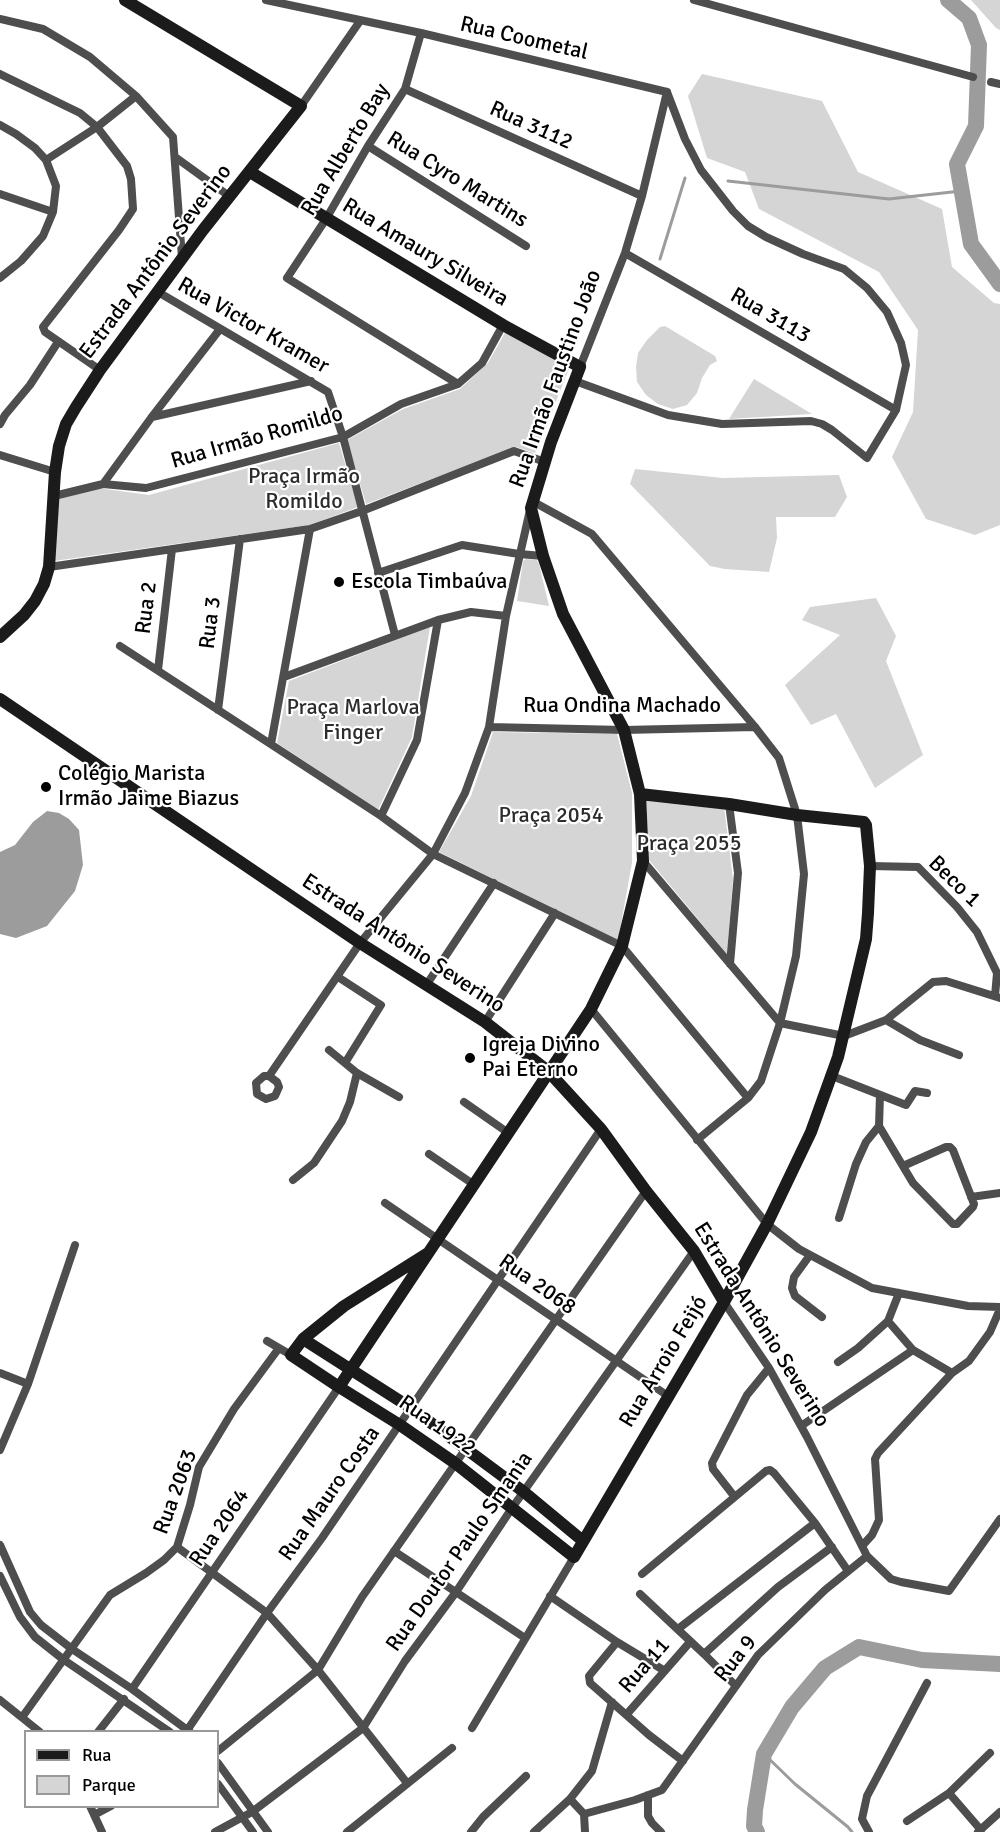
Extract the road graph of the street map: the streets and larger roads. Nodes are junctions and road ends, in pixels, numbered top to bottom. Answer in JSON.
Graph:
{"nodes":[{"id":1,"x":125,"y":0,"type":"edge"},
{"id":2,"x":266,"y":0,"type":"edge"},
{"id":3,"x":699,"y":1,"type":"edge"},
{"id":4,"x":0,"y":19,"type":"edge"},
{"id":5,"x":360,"y":21,"type":"junction"},
{"id":6,"x":421,"y":33,"type":"junction"},
{"id":7,"x":0,"y":74,"type":"edge"},
{"id":8,"x":973,"y":77,"type":"dead end"},
{"id":9,"x":405,"y":89,"type":"junction"},
{"id":10,"x":668,"y":92,"type":"junction"},
{"id":11,"x":136,"y":96,"type":"junction"},
{"id":12,"x":301,"y":106,"type":"junction"},
{"id":13,"x":0,"y":125,"type":"edge"},
{"id":14,"x":97,"y":127,"type":"junction"},
{"id":15,"x":368,"y":146,"type":"junction"},
{"id":16,"x":176,"y":157,"type":"junction"},
{"id":17,"x":46,"y":160,"type":"junction"},
{"id":18,"x":250,"y":172,"type":"junction"},
{"id":19,"x":0,"y":194,"type":"edge"},
{"id":20,"x":230,"y":196,"type":"junction"},
{"id":21,"x":642,"y":196,"type":"junction"},
{"id":22,"x":54,"y":212,"type":"junction"},
{"id":23,"x":326,"y":219,"type":"junction"},
{"id":24,"x":526,"y":246,"type":"dead end"},
{"id":25,"x":625,"y":253,"type":"junction"},
{"id":26,"x":182,"y":259,"type":"junction"},
{"id":27,"x":0,"y":278,"type":"edge"},
{"id":28,"x":158,"y":292,"type":"junction"},
{"id":29,"x":504,"y":325,"type":"junction"},
{"id":30,"x":220,"y":329,"type":"junction"},
{"id":31,"x":58,"y":342,"type":"junction"},
{"id":32,"x":580,"y":367,"type":"junction"},
{"id":33,"x":100,"y":370,"type":"junction"},
{"id":34,"x":311,"y":381,"type":"junction"},
{"id":35,"x":575,"y":381,"type":"junction"},
{"id":36,"x":458,"y":384,"type":"junction"},
{"id":37,"x":897,"y":410,"type":"junction"},
{"id":38,"x":151,"y":418,"type":"junction"},
{"id":39,"x":0,"y":424,"type":"edge"},
{"id":40,"x":343,"y":437,"type":"junction"},
{"id":41,"x":0,"y":455,"type":"edge"},
{"id":42,"x":545,"y":462,"type":"junction"},
{"id":43,"x":55,"y":472,"type":"junction"},
{"id":44,"x":103,"y":484,"type":"junction"},
{"id":45,"x":54,"y":496,"type":"junction"},
{"id":46,"x":532,"y":505,"type":"junction"},
{"id":47,"x":362,"y":511,"type":"junction"},
{"id":48,"x":310,"y":529,"type":"junction"},
{"id":49,"x":240,"y":539,"type":"junction"},
{"id":50,"x":172,"y":549,"type":"junction"},
{"id":51,"x":519,"y":555,"type":"junction"},
{"id":52,"x":543,"y":556,"type":"junction"},
{"id":53,"x":49,"y":567,"type":"junction"},
{"id":54,"x":378,"y":573,"type":"junction"},
{"id":55,"x":506,"y":616,"type":"junction"},
{"id":56,"x":438,"y":620,"type":"junction"},
{"id":57,"x":395,"y":635,"type":"junction"},
{"id":58,"x":0,"y":636,"type":"edge"},
{"id":59,"x":120,"y":646,"type":"dead end"},
{"id":60,"x":158,"y":670,"type":"junction"},
{"id":61,"x":284,"y":677,"type":"junction"},
{"id":62,"x":0,"y":699,"type":"edge"},
{"id":63,"x":218,"y":710,"type":"junction"},
{"id":64,"x":489,"y":727,"type":"junction"},
{"id":65,"x":755,"y":727,"type":"junction"},
{"id":66,"x":624,"y":730,"type":"junction"},
{"id":67,"x":271,"y":744,"type":"junction"},
{"id":68,"x":640,"y":794,"type":"junction"},
{"id":69,"x":729,"y":804,"type":"junction"},
{"id":70,"x":797,"y":815,"type":"junction"},
{"id":71,"x":381,"y":816,"type":"junction"},
{"id":72,"x":433,"y":854,"type":"junction"},
{"id":73,"x":642,"y":861,"type":"junction"},
{"id":74,"x":870,"y":866,"type":"junction"},
{"id":75,"x":494,"y":883,"type":"junction"},
{"id":76,"x":555,"y":913,"type":"junction"},
{"id":77,"x":360,"y":943,"type":"junction"},
{"id":78,"x":622,"y":946,"type":"junction"},
{"id":79,"x":730,"y":964,"type":"junction"},
{"id":80,"x":999,"y":971,"type":"edge"},
{"id":81,"x":338,"y":977,"type":"junction"},
{"id":82,"x":427,"y":984,"type":"junction"},
{"id":83,"x":997,"y":997,"type":"edge"},
{"id":84,"x":591,"y":1009,"type":"junction"},
{"id":85,"x":886,"y":1020,"type":"junction"},
{"id":86,"x":485,"y":1022,"type":"junction"},
{"id":87,"x":780,"y":1023,"type":"junction"},
{"id":88,"x":844,"y":1036,"type":"junction"},
{"id":89,"x":329,"y":1050,"type":"dead end"},
{"id":90,"x":960,"y":1055,"type":"dead end"},
{"id":91,"x":345,"y":1063,"type":"junction"},
{"id":92,"x":548,"y":1071,"type":"junction"},
{"id":93,"x":357,"y":1073,"type":"junction"},
{"id":94,"x":269,"y":1076,"type":"dead end"},
{"id":95,"x":832,"y":1076,"type":"junction"},
{"id":96,"x":927,"y":1094,"type":"dead end"},
{"id":97,"x":880,"y":1095,"type":"junction"},
{"id":98,"x":399,"y":1096,"type":"dead end"},
{"id":99,"x":748,"y":1098,"type":"junction"},
{"id":100,"x":464,"y":1102,"type":"dead end"},
{"id":101,"x":879,"y":1126,"type":"junction"},
{"id":102,"x":601,"y":1129,"type":"junction"},
{"id":103,"x":507,"y":1132,"type":"junction"},
{"id":104,"x":697,"y":1140,"type":"junction"},
{"id":105,"x":429,"y":1154,"type":"dead end"},
{"id":106,"x":903,"y":1166,"type":"junction"},
{"id":107,"x":293,"y":1180,"type":"dead end"},
{"id":108,"x":473,"y":1184,"type":"junction"},
{"id":109,"x":646,"y":1191,"type":"junction"},
{"id":110,"x":1000,"y":1193,"type":"edge"},
{"id":111,"x":971,"y":1197,"type":"junction"},
{"id":112,"x":385,"y":1203,"type":"dead end"},
{"id":113,"x":839,"y":1218,"type":"dead end"},
{"id":114,"x":767,"y":1224,"type":"junction"},
{"id":115,"x":437,"y":1238,"type":"junction"},
{"id":116,"x":75,"y":1245,"type":"dead end"},
{"id":117,"x":694,"y":1251,"type":"junction"},
{"id":118,"x":428,"y":1253,"type":"junction"},
{"id":119,"x":810,"y":1255,"type":"junction"},
{"id":120,"x":498,"y":1280,"type":"junction"},
{"id":121,"x":898,"y":1293,"type":"junction"},
{"id":122,"x":724,"y":1302,"type":"junction"},
{"id":123,"x":1000,"y":1308,"type":"edge"},
{"id":124,"x":822,"y":1317,"type":"dead end"},
{"id":125,"x":556,"y":1320,"type":"junction"},
{"id":126,"x":888,"y":1321,"type":"junction"},
{"id":127,"x":303,"y":1339,"type":"junction"},
{"id":128,"x":267,"y":1341,"type":"dead end"},
{"id":129,"x":279,"y":1348,"type":"junction"},
{"id":130,"x":913,"y":1350,"type":"junction"},
{"id":131,"x":291,"y":1355,"type":"junction"},
{"id":132,"x":616,"y":1360,"type":"junction"},
{"id":133,"x":838,"y":1362,"type":"dead end"},
{"id":134,"x":769,"y":1368,"type":"junction"},
{"id":135,"x":350,"y":1370,"type":"junction"},
{"id":136,"x":0,"y":1373,"type":"edge"},
{"id":137,"x":952,"y":1373,"type":"junction"},
{"id":138,"x":28,"y":1384,"type":"junction"},
{"id":139,"x":339,"y":1387,"type":"junction"},
{"id":140,"x":668,"y":1396,"type":"junction"},
{"id":141,"x":411,"y":1408,"type":"junction"},
{"id":142,"x":400,"y":1425,"type":"junction"},
{"id":143,"x":801,"y":1426,"type":"junction"},
{"id":144,"x":467,"y":1448,"type":"junction"},
{"id":145,"x":0,"y":1450,"type":"edge"},
{"id":146,"x":455,"y":1463,"type":"junction"},
{"id":147,"x":524,"y":1492,"type":"junction"},
{"id":148,"x":734,"y":1496,"type":"junction"},
{"id":149,"x":512,"y":1508,"type":"junction"},
{"id":150,"x":1000,"y":1519,"type":"edge"},
{"id":151,"x":815,"y":1523,"type":"junction"},
{"id":152,"x":583,"y":1541,"type":"junction"},
{"id":153,"x":0,"y":1545,"type":"edge"},
{"id":154,"x":832,"y":1546,"type":"junction"},
{"id":155,"x":862,"y":1546,"type":"junction"},
{"id":156,"x":177,"y":1547,"type":"junction"},
{"id":157,"x":394,"y":1551,"type":"junction"},
{"id":158,"x":867,"y":1556,"type":"junction"},
{"id":159,"x":574,"y":1557,"type":"junction"},
{"id":160,"x":848,"y":1571,"type":"junction"},
{"id":161,"x":212,"y":1572,"type":"junction"},
{"id":162,"x":642,"y":1574,"type":"dead end"},
{"id":163,"x":0,"y":1576,"type":"edge"},
{"id":164,"x":456,"y":1592,"type":"junction"},
{"id":165,"x":640,"y":1593,"type":"dead end"},
{"id":166,"x":550,"y":1596,"type":"junction"},
{"id":167,"x":267,"y":1613,"type":"junction"},
{"id":168,"x":678,"y":1629,"type":"junction"},
{"id":169,"x":525,"y":1638,"type":"junction"},
{"id":170,"x":617,"y":1642,"type":"junction"},
{"id":171,"x":690,"y":1642,"type":"junction"},
{"id":172,"x":72,"y":1648,"type":"junction"},
{"id":173,"x":704,"y":1654,"type":"junction"},
{"id":174,"x":64,"y":1660,"type":"junction"},
{"id":175,"x":318,"y":1670,"type":"junction"},
{"id":176,"x":665,"y":1671,"type":"junction"},
{"id":177,"x":927,"y":1683,"type":"dead end"},
{"id":178,"x":736,"y":1686,"type":"junction"},
{"id":179,"x":132,"y":1689,"type":"junction"},
{"id":180,"x":124,"y":1699,"type":"junction"},
{"id":181,"x":0,"y":1700,"type":"edge"},
{"id":182,"x":612,"y":1702,"type":"junction"},
{"id":183,"x":627,"y":1714,"type":"junction"},
{"id":184,"x":23,"y":1716,"type":"junction"},
{"id":185,"x":363,"y":1728,"type":"junction"},
{"id":186,"x":472,"y":1728,"type":"dead end"},
{"id":187,"x":38,"y":1730,"type":"edge"},
{"id":188,"x":99,"y":1730,"type":"edge"},
{"id":189,"x":169,"y":1730,"type":"edge"},
{"id":190,"x":189,"y":1730,"type":"edge"},
{"id":191,"x":452,"y":1748,"type":"dead end"},
{"id":192,"x":219,"y":1750,"type":"edge"},
{"id":193,"x":990,"y":1753,"type":"dead end"},
{"id":194,"x":683,"y":1761,"type":"junction"},
{"id":195,"x":219,"y":1764,"type":"edge"},
{"id":196,"x":526,"y":1776,"type":"dead end"},
{"id":197,"x":407,"y":1783,"type":"junction"},
{"id":198,"x":219,"y":1785,"type":"edge"},
{"id":199,"x":949,"y":1793,"type":"junction"},
{"id":200,"x":648,"y":1796,"type":"junction"},
{"id":201,"x":570,"y":1799,"type":"junction"},
{"id":202,"x":92,"y":1811,"type":"edge"},
{"id":203,"x":252,"y":1812,"type":"junction"},
{"id":204,"x":1000,"y":1812,"type":"edge"},
{"id":205,"x":584,"y":1814,"type":"junction"},
{"id":206,"x":242,"y":1818,"type":"junction"},
{"id":207,"x":907,"y":1821,"type":"dead end"},
{"id":208,"x":979,"y":1831,"type":"edge"},
{"id":209,"x":102,"y":1832,"type":"edge"},
{"id":210,"x":215,"y":1832,"type":"edge"},
{"id":211,"x":253,"y":1832,"type":"edge"},
{"id":212,"x":268,"y":1832,"type":"edge"},
{"id":213,"x":346,"y":1832,"type":"edge"},
{"id":214,"x":471,"y":1832,"type":"edge"},
{"id":215,"x":534,"y":1832,"type":"edge"},
{"id":216,"x":585,"y":1832,"type":"edge"},
{"id":217,"x":661,"y":1832,"type":"edge"},
{"id":218,"x":869,"y":1832,"type":"edge"}],
"edges":[{"from":1,"to":12,"type":"street"},
{"from":2,"to":5,"type":"street","name":"Rua Coometal"},
{"from":3,"to":8,"type":"street"},
{"from":4,"to":11,"type":"street"},
{"from":5,"to":6,"type":"street","name":"Rua Coometal"},
{"from":5,"to":12,"type":"street"},
{"from":6,"to":9,"type":"street","name":"Rua Alberto Bay"},
{"from":6,"to":10,"type":"street","name":"Rua Coometal"},
{"from":7,"to":14,"type":"street"},
{"from":9,"to":15,"type":"street","name":"Rua Alberto Bay"},
{"from":9,"to":21,"type":"street","name":"Rua 3112"},
{"from":10,"to":21,"type":"street","name":"Rua Irmão Faustino João"},
{"from":10,"to":37,"type":"street"},
{"from":11,"to":14,"type":"street"},
{"from":11,"to":16,"type":"street"},
{"from":12,"to":18,"type":"street","name":"Estrada Antônio Severino"},
{"from":13,"to":17,"type":"street"},
{"from":14,"to":17,"type":"street"},
{"from":14,"to":31,"type":"street"},
{"from":15,"to":23,"type":"street","name":"Rua Alberto Bay"},
{"from":15,"to":24,"type":"street","name":"Rua Cyro Martins"},
{"from":16,"to":20,"type":"street"},
{"from":16,"to":26,"type":"street"},
{"from":17,"to":22,"type":"street"},
{"from":18,"to":20,"type":"street","name":"Estrada Antônio Severino"},
{"from":18,"to":23,"type":"street","name":"Rua Amaury Silveira"},
{"from":19,"to":22,"type":"street"},
{"from":20,"to":26,"type":"street","name":"Estrada Antônio Severino"},
{"from":21,"to":25,"type":"street","name":"Rua Irmão Faustino João"},
{"from":22,"to":27,"type":"street"},
{"from":23,"to":29,"type":"street","name":"Rua Amaury Silveira"},
{"from":23,"to":36,"type":"street","name":"Rua Alberto Bay"},
{"from":25,"to":32,"type":"street","name":"Rua Irmão Faustino João"},
{"from":25,"to":37,"type":"street","name":"Rua 3113"},
{"from":26,"to":28,"type":"street","name":"Estrada Antônio Severino"},
{"from":28,"to":30,"type":"street","name":"Rua Victor Kramer"},
{"from":28,"to":33,"type":"street","name":"Estrada Antônio Severino"},
{"from":29,"to":32,"type":"street","name":"Rua Amaury Silveira"},
{"from":29,"to":36,"type":"street","name":"Rua Irmão Romildo"},
{"from":30,"to":34,"type":"street","name":"Rua Victor Kramer"},
{"from":30,"to":38,"type":"street"},
{"from":31,"to":33,"type":"street"},
{"from":31,"to":39,"type":"street"},
{"from":32,"to":35,"type":"street","name":"Rua Irmão Faustino João"},
{"from":33,"to":43,"type":"street","name":"Estrada Antônio Severino"},
{"from":34,"to":38,"type":"street"},
{"from":34,"to":40,"type":"street","name":"Rua Victor Kramer"},
{"from":35,"to":37,"type":"street"},
{"from":35,"to":42,"type":"street","name":"Rua Irmão Faustino João"},
{"from":36,"to":40,"type":"street","name":"Rua Irmão Romildo"},
{"from":38,"to":44,"type":"street"},
{"from":40,"to":44,"type":"street","name":"Rua Irmão Romildo"},
{"from":40,"to":47,"type":"street","name":"Rua Victor Kramer"},
{"from":41,"to":43,"type":"street"},
{"from":42,"to":46,"type":"street","name":"Rua Irmão Faustino João"},
{"from":42,"to":47,"type":"street"},
{"from":43,"to":45,"type":"street","name":"Estrada Antônio Severino"},
{"from":44,"to":45,"type":"street","name":"Rua Irmão Romildo"},
{"from":45,"to":53,"type":"street","name":"Estrada Antônio Severino"},
{"from":46,"to":51,"type":"street"},
{"from":46,"to":52,"type":"street","name":"Rua Irmão Faustino João"},
{"from":46,"to":65,"type":"street"},
{"from":47,"to":48,"type":"street"},
{"from":47,"to":54,"type":"street","name":"Rua Victor Kramer"},
{"from":48,"to":49,"type":"street"},
{"from":48,"to":61,"type":"street"},
{"from":49,"to":50,"type":"street"},
{"from":49,"to":63,"type":"street","name":"Rua 3"},
{"from":50,"to":53,"type":"street"},
{"from":50,"to":60,"type":"street","name":"Rua 2"},
{"from":51,"to":52,"type":"street"},
{"from":51,"to":54,"type":"street"},
{"from":51,"to":55,"type":"street"},
{"from":52,"to":66,"type":"street","name":"Rua Irmão Faustino João"},
{"from":53,"to":58,"type":"street","name":"Estrada Antônio Severino"},
{"from":54,"to":57,"type":"street","name":"Rua Victor Kramer"},
{"from":55,"to":56,"type":"street"},
{"from":55,"to":64,"type":"street"},
{"from":56,"to":57,"type":"street"},
{"from":56,"to":71,"type":"street"},
{"from":57,"to":61,"type":"street"},
{"from":59,"to":60,"type":"street"},
{"from":60,"to":63,"type":"street"},
{"from":61,"to":67,"type":"street"},
{"from":62,"to":77,"type":"street","name":"Estrada Antônio Severino"},
{"from":63,"to":67,"type":"street"},
{"from":64,"to":66,"type":"street","name":"Rua Ondina Machado"},
{"from":64,"to":72,"type":"street"},
{"from":65,"to":66,"type":"street","name":"Rua Ondina Machado"},
{"from":65,"to":70,"type":"street"},
{"from":66,"to":68,"type":"street","name":"Rua Irmão Faustino João"},
{"from":67,"to":71,"type":"street"},
{"from":68,"to":69,"type":"street"},
{"from":68,"to":73,"type":"street","name":"Rua Irmão Faustino João"},
{"from":69,"to":70,"type":"street"},
{"from":69,"to":79,"type":"street"},
{"from":70,"to":74,"type":"street","name":"Rua Arroio Feijó"},
{"from":70,"to":87,"type":"street"},
{"from":71,"to":72,"type":"street"},
{"from":72,"to":75,"type":"street"},
{"from":72,"to":77,"type":"street"},
{"from":73,"to":78,"type":"street","name":"Rua Irmão Faustino João"},
{"from":73,"to":79,"type":"street"},
{"from":74,"to":80,"type":"street","name":"Beco 1"},
{"from":74,"to":88,"type":"street","name":"Rua Arroio Feijó"},
{"from":75,"to":76,"type":"street"},
{"from":75,"to":82,"type":"street"},
{"from":76,"to":78,"type":"street"},
{"from":76,"to":86,"type":"street"},
{"from":77,"to":81,"type":"street"},
{"from":77,"to":82,"type":"street","name":"Estrada Antônio Severino"},
{"from":78,"to":84,"type":"street","name":"Rua Irmão Faustino João"},
{"from":78,"to":99,"type":"street"},
{"from":79,"to":87,"type":"street"},
{"from":80,"to":83,"type":"street","name":"Beco 1"},
{"from":81,"to":91,"type":"street"},
{"from":81,"to":94,"type":"street"},
{"from":82,"to":86,"type":"street","name":"Estrada Antônio Severino"},
{"from":83,"to":85,"type":"street"},
{"from":84,"to":92,"type":"street","name":"Rua Irmão Faustino João"},
{"from":84,"to":104,"type":"street"},
{"from":85,"to":88,"type":"street"},
{"from":85,"to":90,"type":"street"},
{"from":86,"to":92,"type":"street","name":"Estrada Antônio Severino"},
{"from":87,"to":88,"type":"street"},
{"from":87,"to":99,"type":"street"},
{"from":88,"to":95,"type":"street","name":"Rua Arroio Feijó"},
{"from":89,"to":91,"type":"street"},
{"from":91,"to":93,"type":"street"},
{"from":92,"to":102,"type":"street","name":"Estrada Antônio Severino"},
{"from":92,"to":103,"type":"street","name":"Rua Irmão Faustino João"},
{"from":93,"to":98,"type":"street"},
{"from":93,"to":107,"type":"street"},
{"from":95,"to":97,"type":"street"},
{"from":95,"to":114,"type":"street","name":"Rua Arroio Feijó"},
{"from":96,"to":97,"type":"street"},
{"from":97,"to":101,"type":"street"},
{"from":99,"to":104,"type":"street"},
{"from":100,"to":103,"type":"street"},
{"from":101,"to":106,"type":"street"},
{"from":101,"to":113,"type":"street"},
{"from":102,"to":109,"type":"street","name":"Estrada Antônio Severino"},
{"from":102,"to":120,"type":"street","name":"Rua Mauro Costa"},
{"from":103,"to":108,"type":"street","name":"Rua Irmão Faustino João"},
{"from":104,"to":114,"type":"street"},
{"from":105,"to":108,"type":"street"},
{"from":106,"to":111,"type":"street"},
{"from":106,"to":111,"type":"street"},
{"from":108,"to":115,"type":"street","name":"Rua Irmão Faustino João"},
{"from":109,"to":117,"type":"street","name":"Estrada Antônio Severino"},
{"from":109,"to":125,"type":"street"},
{"from":110,"to":111,"type":"street"},
{"from":112,"to":115,"type":"street","name":"Rua 2068"},
{"from":114,"to":119,"type":"street"},
{"from":114,"to":122,"type":"street","name":"Rua Arroio Feijó"},
{"from":115,"to":118,"type":"street","name":"Rua Irmão Faustino João"},
{"from":115,"to":120,"type":"street","name":"Rua 2068"},
{"from":116,"to":138,"type":"street"},
{"from":117,"to":122,"type":"street","name":"Estrada Antônio Severino"},
{"from":117,"to":132,"type":"street","name":"Rua Doutor Paulo Smania"},
{"from":118,"to":127,"type":"street","name":"Rua Irmão Faustino João"},
{"from":118,"to":135,"type":"street","name":"Rua Irmão Faustino João"},
{"from":119,"to":121,"type":"street"},
{"from":119,"to":124,"type":"street"},
{"from":120,"to":125,"type":"street","name":"Rua 2068"},
{"from":120,"to":141,"type":"street","name":"Rua Mauro Costa"},
{"from":121,"to":123,"type":"street"},
{"from":121,"to":126,"type":"street"},
{"from":122,"to":134,"type":"street","name":"Estrada Antônio Severino"},
{"from":122,"to":140,"type":"street","name":"Rua Arroio Feijó"},
{"from":123,"to":137,"type":"street"},
{"from":125,"to":132,"type":"street","name":"Rua 2068"},
{"from":125,"to":144,"type":"street"},
{"from":126,"to":130,"type":"street"},
{"from":126,"to":133,"type":"street"},
{"from":127,"to":131,"type":"street","name":"Rua Irmão Faustino João"},
{"from":127,"to":135,"type":"street","name":"Rua 1922"},
{"from":128,"to":129,"type":"street","name":"Rua 1922"},
{"from":129,"to":131,"type":"street","name":"Rua 1922"},
{"from":129,"to":156,"type":"street","name":"Rua 2063"},
{"from":130,"to":137,"type":"street"},
{"from":130,"to":143,"type":"street"},
{"from":131,"to":139,"type":"street","name":"Rua 1922"},
{"from":132,"to":140,"type":"street","name":"Rua 2068"},
{"from":132,"to":147,"type":"street","name":"Rua Doutor Paulo Smania"},
{"from":134,"to":143,"type":"street","name":"Estrada Antônio Severino"},
{"from":134,"to":148,"type":"street"},
{"from":135,"to":139,"type":"street","name":"Rua Irmão Faustino João"},
{"from":135,"to":141,"type":"street","name":"Rua 1922"},
{"from":136,"to":138,"type":"street"},
{"from":137,"to":155,"type":"street"},
{"from":138,"to":145,"type":"street"},
{"from":139,"to":142,"type":"street","name":"Rua 1922"},
{"from":139,"to":161,"type":"street","name":"Rua 2064"},
{"from":140,"to":152,"type":"street","name":"Rua Arroio Feijó"},
{"from":141,"to":142,"type":"street","name":"Rua Mauro Costa"},
{"from":141,"to":144,"type":"street","name":"Rua 1922"},
{"from":142,"to":146,"type":"street","name":"Rua 1922"},
{"from":142,"to":167,"type":"street","name":"Rua Mauro Costa"},
{"from":143,"to":155,"type":"street","name":"Estrada Antônio Severino"},
{"from":144,"to":146,"type":"street"},
{"from":144,"to":147,"type":"street","name":"Rua 1922"},
{"from":146,"to":149,"type":"street","name":"Rua 1922"},
{"from":146,"to":157,"type":"street"},
{"from":147,"to":149,"type":"street","name":"Rua Doutor Paulo Smania"},
{"from":147,"to":152,"type":"street","name":"Rua 1922"},
{"from":148,"to":151,"type":"street"},
{"from":148,"to":162,"type":"street"},
{"from":149,"to":159,"type":"street","name":"Rua 1922"},
{"from":149,"to":164,"type":"street","name":"Rua Doutor Paulo Smania"},
{"from":150,"to":158,"type":"street","name":"Estrada Antônio Severino"},
{"from":151,"to":154,"type":"street"},
{"from":151,"to":168,"type":"street"},
{"from":152,"to":159,"type":"street","name":"Rua Arroio Feijó"},
{"from":153,"to":172,"type":"street"},
{"from":154,"to":160,"type":"street"},
{"from":154,"to":173,"type":"street"},
{"from":155,"to":158,"type":"street","name":"Estrada Antônio Severino"},
{"from":156,"to":161,"type":"street"},
{"from":156,"to":172,"type":"street","name":"Rua 2063"},
{"from":157,"to":164,"type":"street"},
{"from":157,"to":175,"type":"street"},
{"from":158,"to":160,"type":"street","name":"Rua 9"},
{"from":159,"to":166,"type":"street","name":"Rua Arroio Feijó"},
{"from":160,"to":178,"type":"street","name":"Rua 9"},
{"from":161,"to":167,"type":"street"},
{"from":161,"to":179,"type":"street","name":"Rua 2064"},
{"from":163,"to":174,"type":"street"},
{"from":164,"to":169,"type":"street"},
{"from":164,"to":185,"type":"street","name":"Rua Doutor Paulo Smania"},
{"from":165,"to":168,"type":"street"},
{"from":166,"to":169,"type":"street","name":"Rua Arroio Feijó"},
{"from":166,"to":170,"type":"street"},
{"from":167,"to":175,"type":"street"},
{"from":167,"to":190,"type":"street","name":"Rua Mauro Costa"},
{"from":168,"to":171,"type":"street"},
{"from":169,"to":186,"type":"street","name":"Rua Arroio Feijó"},
{"from":170,"to":176,"type":"street"},
{"from":170,"to":182,"type":"street"},
{"from":171,"to":173,"type":"street"},
{"from":171,"to":176,"type":"street","name":"Rua 11"},
{"from":172,"to":174,"type":"street","name":"Rua 2063"},
{"from":172,"to":179,"type":"street"},
{"from":173,"to":178,"type":"street"},
{"from":174,"to":180,"type":"street"},
{"from":174,"to":184,"type":"street","name":"Rua 2063"},
{"from":175,"to":185,"type":"street"},
{"from":175,"to":192,"type":"street"},
{"from":176,"to":183,"type":"street","name":"Rua 11"},
{"from":177,"to":218,"type":"street"},
{"from":178,"to":194,"type":"street","name":"Rua 9"},
{"from":179,"to":190,"type":"street"},
{"from":180,"to":188,"type":"street"},
{"from":180,"to":189,"type":"street"},
{"from":181,"to":184,"type":"street"},
{"from":182,"to":183,"type":"street"},
{"from":182,"to":201,"type":"street"},
{"from":183,"to":194,"type":"street"},
{"from":184,"to":187,"type":"street"},
{"from":185,"to":197,"type":"street"},
{"from":185,"to":203,"type":"street","name":"Rua Doutor Paulo Smania"},
{"from":191,"to":197,"type":"street"},
{"from":193,"to":199,"type":"street"},
{"from":194,"to":200,"type":"street","name":"Rua 9"},
{"from":195,"to":203,"type":"street"},
{"from":196,"to":214,"type":"street"},
{"from":197,"to":213,"type":"street"},
{"from":198,"to":206,"type":"street"},
{"from":199,"to":207,"type":"street"},
{"from":199,"to":208,"type":"street"},
{"from":200,"to":205,"type":"street","name":"Rua 9"},
{"from":200,"to":217,"type":"street"},
{"from":201,"to":205,"type":"street"},
{"from":201,"to":215,"type":"street"},
{"from":202,"to":209,"type":"street"},
{"from":203,"to":206,"type":"street","name":"Rua Doutor Paulo Smania"},
{"from":203,"to":212,"type":"street"},
{"from":204,"to":208,"type":"street"},
{"from":205,"to":216,"type":"street"},
{"from":206,"to":210,"type":"street","name":"Rua Doutor Paulo Smania"},
{"from":206,"to":211,"type":"street"}]}
